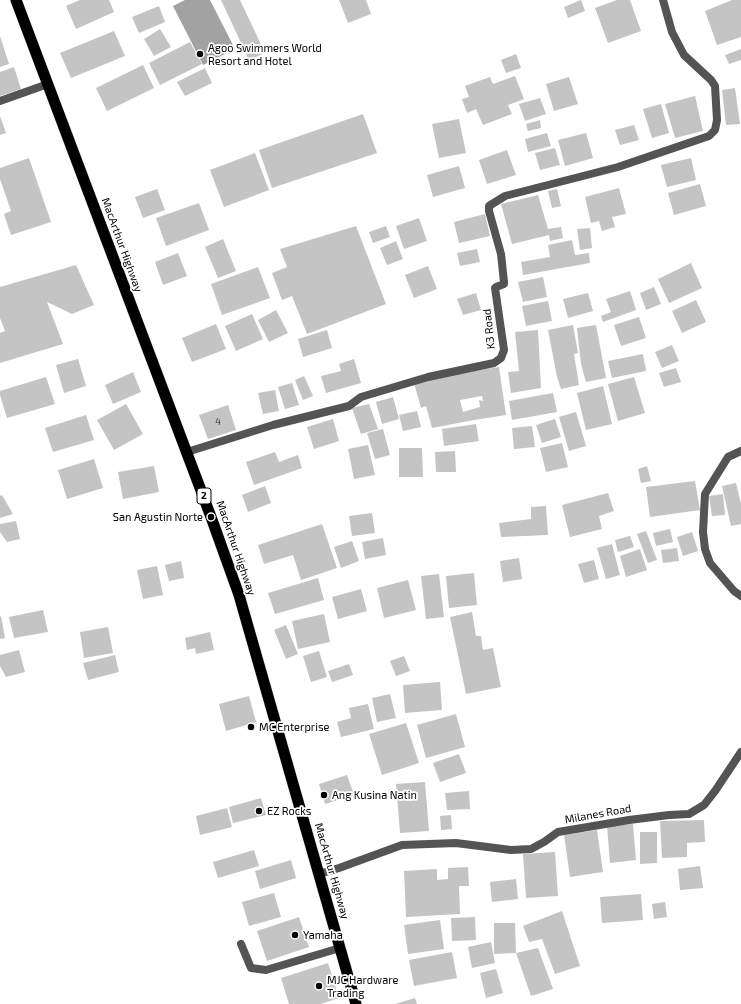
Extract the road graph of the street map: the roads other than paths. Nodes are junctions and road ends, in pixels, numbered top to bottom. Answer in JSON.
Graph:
{"nodes":[{"id":1,"x":16,"y":0,"type":"edge"},
{"id":2,"x":663,"y":0,"type":"edge"},
{"id":3,"x":48,"y":84,"type":"junction"},
{"id":4,"x":0,"y":101,"type":"edge"},
{"id":5,"x":741,"y":451,"type":"edge"},
{"id":6,"x":187,"y":452,"type":"junction"},
{"id":7,"x":741,"y":596,"type":"edge"},
{"id":8,"x":741,"y":752,"type":"edge"},
{"id":9,"x":319,"y":874,"type":"junction"},
{"id":10,"x":241,"y":944,"type":"dead end"},
{"id":11,"x":340,"y":948,"type":"junction"},
{"id":12,"x":356,"y":1004,"type":"edge"}],
"edges":[{"from":1,"to":3,"type":"highway","name":"MacArthur Highway","number":"2"},
{"from":2,"to":6,"type":"street","name":"K3 Road"},
{"from":3,"to":4,"type":"street"},
{"from":3,"to":6,"type":"highway","name":"MacArthur Highway","number":"2"},
{"from":5,"to":7,"type":"street"},
{"from":6,"to":9,"type":"highway","name":"MacArthur Highway","number":"2"},
{"from":8,"to":9,"type":"street","name":"Milanes Road"},
{"from":9,"to":11,"type":"highway","name":"MacArthur Highway","number":"2"},
{"from":10,"to":11,"type":"street"},
{"from":11,"to":12,"type":"highway","name":"MacArthur Highway","number":"2"}]}
